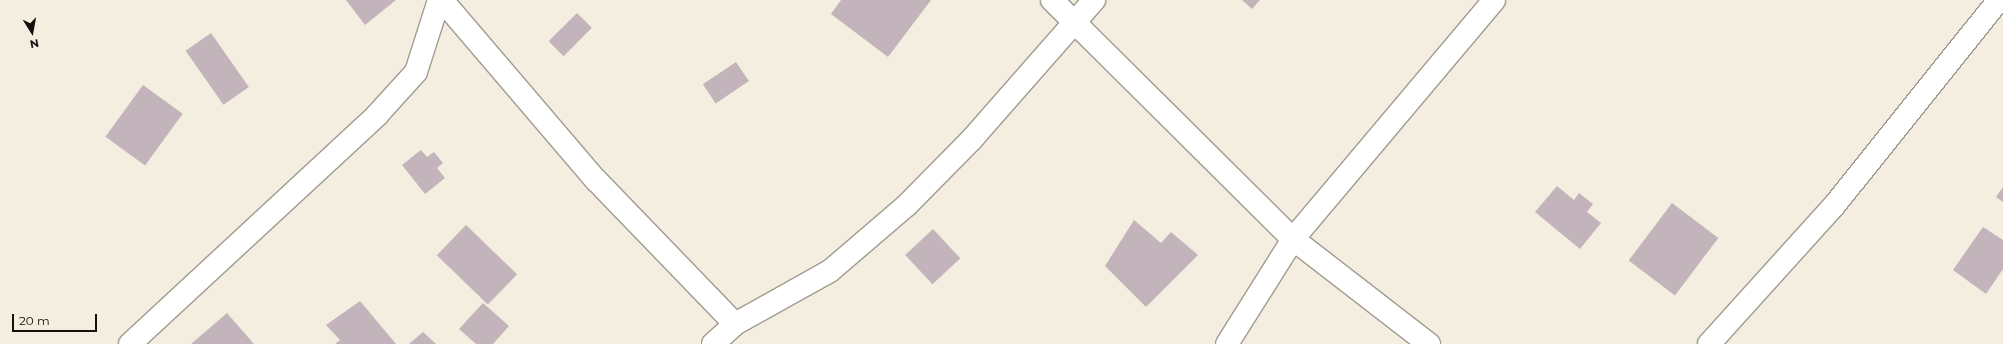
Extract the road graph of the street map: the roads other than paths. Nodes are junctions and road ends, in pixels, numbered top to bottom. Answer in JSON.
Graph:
{"nodes":[{"id":1,"x":440,"y":0,"type":"edge"},
{"id":2,"x":1052,"y":0,"type":"edge"},
{"id":3,"x":1094,"y":0,"type":"edge"},
{"id":4,"x":1494,"y":0,"type":"edge"},
{"id":5,"x":1998,"y":0,"type":"edge"},
{"id":6,"x":1074,"y":24,"type":"junction"},
{"id":7,"x":1293,"y":239,"type":"junction"},
{"id":8,"x":735,"y":324,"type":"junction"},
{"id":9,"x":130,"y":344,"type":"edge"},
{"id":10,"x":713,"y":344,"type":"edge"},
{"id":11,"x":1226,"y":344,"type":"edge"},
{"id":12,"x":1429,"y":344,"type":"edge"},
{"id":13,"x":1709,"y":344,"type":"edge"}],
"edges":[{"from":1,"to":8,"type":"street"},
{"from":1,"to":9,"type":"street"},
{"from":2,"to":6,"type":"street"},
{"from":3,"to":6,"type":"street"},
{"from":4,"to":7,"type":"street"},
{"from":5,"to":13,"type":"street"},
{"from":6,"to":7,"type":"street"},
{"from":6,"to":8,"type":"street"},
{"from":7,"to":11,"type":"street"},
{"from":7,"to":12,"type":"street"},
{"from":8,"to":10,"type":"street"}]}
